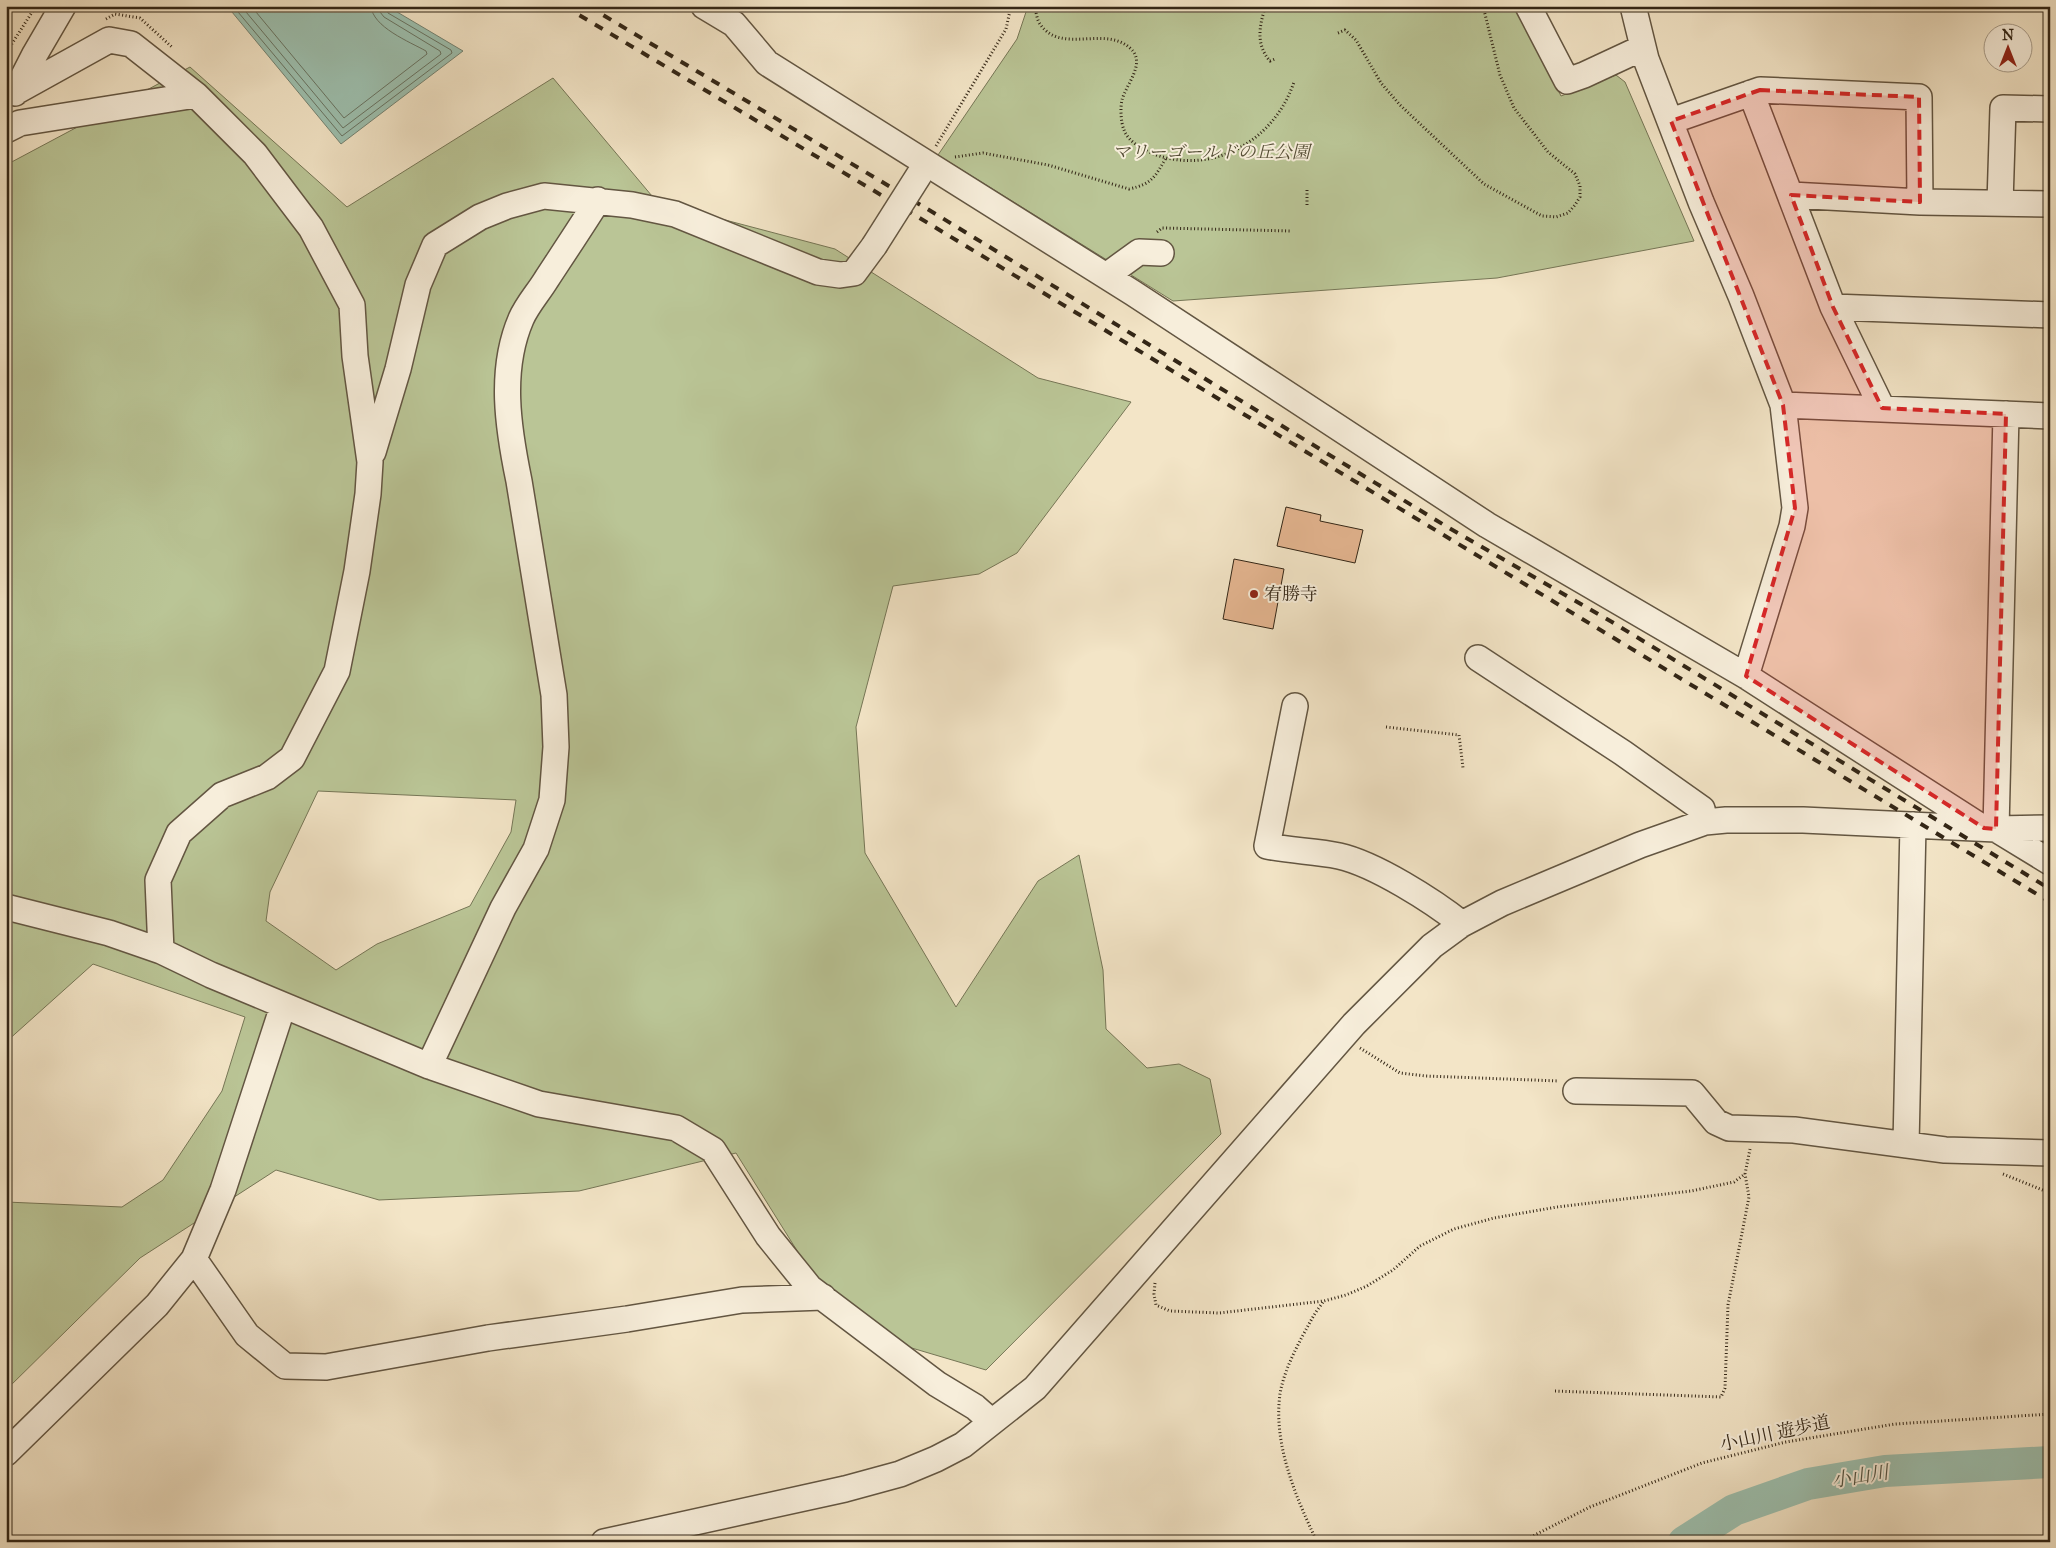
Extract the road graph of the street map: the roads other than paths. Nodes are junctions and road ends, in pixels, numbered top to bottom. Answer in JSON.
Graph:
{"nodes":[{"id":1,"x":62,"y":6,"type":"edge"},
{"id":2,"x":704,"y":6,"type":"edge"},
{"id":3,"x":1528,"y":6,"type":"edge"},
{"id":4,"x":1633,"y":6,"type":"edge"},
{"id":5,"x":1642,"y":48,"type":"junction"},
{"id":6,"x":1751,"y":93,"type":"junction"},
{"id":7,"x":12,"y":95,"type":"edge"},
{"id":8,"x":196,"y":95,"type":"junction"},
{"id":9,"x":2050,"y":109,"type":"edge"},
{"id":10,"x":1671,"y":120,"type":"junction"},
{"id":11,"x":6,"y":130,"type":"edge"},
{"id":12,"x":927,"y":168,"type":"junction"},
{"id":13,"x":1791,"y":195,"type":"junction"},
{"id":14,"x":598,"y":200,"type":"junction"},
{"id":15,"x":1920,"y":202,"type":"junction"},
{"id":16,"x":2000,"y":203,"type":"junction"},
{"id":17,"x":2050,"y":204,"type":"edge"},
{"id":18,"x":1158,"y":243,"type":"road end"},
{"id":19,"x":1106,"y":276,"type":"junction"},
{"id":20,"x":1833,"y":307,"type":"junction"},
{"id":21,"x":2050,"y":315,"type":"edge"},
{"id":22,"x":1783,"y":405,"type":"junction"},
{"id":23,"x":1882,"y":408,"type":"junction"},
{"id":24,"x":2006,"y":414,"type":"junction"},
{"id":25,"x":2050,"y":416,"type":"edge"},
{"id":26,"x":370,"y":462,"type":"junction"},
{"id":27,"x":1478,"y":658,"type":"dead end"},
{"id":28,"x":1746,"y":676,"type":"junction"},
{"id":29,"x":1295,"y":706,"type":"dead end"},
{"id":30,"x":1705,"y":822,"type":"junction"},
{"id":31,"x":1912,"y":825,"type":"junction"},
{"id":32,"x":2050,"y":828,"type":"edge"},
{"id":33,"x":1990,"y":829,"type":"junction"},
{"id":34,"x":2050,"y":862,"type":"edge"},
{"id":35,"x":6,"y":907,"type":"edge"},
{"id":36,"x":1462,"y":924,"type":"junction"},
{"id":37,"x":161,"y":951,"type":"junction"},
{"id":38,"x":283,"y":1006,"type":"junction"},
{"id":39,"x":430,"y":1066,"type":"junction"},
{"id":40,"x":1576,"y":1091,"type":"road end"},
{"id":41,"x":1906,"y":1145,"type":"junction"},
{"id":42,"x":2050,"y":1153,"type":"edge"},
{"id":43,"x":194,"y":1259,"type":"junction"},
{"id":44,"x":823,"y":1298,"type":"junction"},
{"id":45,"x":992,"y":1422,"type":"junction"},
{"id":46,"x":6,"y":1453,"type":"edge"},
{"id":47,"x":604,"y":1542,"type":"edge"}],
"edges":[{"from":1,"to":7,"type":"street"},
{"from":2,"to":12,"type":"street"},
{"from":3,"to":5,"type":"street"},
{"from":4,"to":5,"type":"street"},
{"from":5,"to":10,"type":"street"},
{"from":6,"to":10,"type":"street"},
{"from":6,"to":13,"type":"street"},
{"from":6,"to":15,"type":"street"},
{"from":7,"to":8,"type":"street"},
{"from":8,"to":11,"type":"street"},
{"from":8,"to":26,"type":"street"},
{"from":9,"to":16,"type":"street"},
{"from":10,"to":22,"type":"street"},
{"from":12,"to":14,"type":"street","bridge":true},
{"from":12,"to":19,"type":"street"},
{"from":13,"to":15,"type":"street"},
{"from":13,"to":20,"type":"street"},
{"from":14,"to":26,"type":"street"},
{"from":14,"to":39,"type":"street"},
{"from":15,"to":16,"type":"street"},
{"from":16,"to":17,"type":"street"},
{"from":18,"to":19,"type":"street"},
{"from":19,"to":28,"type":"street"},
{"from":20,"to":21,"type":"street"},
{"from":20,"to":23,"type":"street"},
{"from":22,"to":23,"type":"street"},
{"from":22,"to":28,"type":"street"},
{"from":23,"to":24,"type":"street"},
{"from":24,"to":25,"type":"street"},
{"from":24,"to":33,"type":"street"},
{"from":26,"to":37,"type":"street"},
{"from":27,"to":30,"type":"street"},
{"from":28,"to":33,"type":"street"},
{"from":29,"to":36,"type":"street"},
{"from":30,"to":31,"type":"street"},
{"from":30,"to":36,"type":"street"},
{"from":31,"to":33,"type":"street"},
{"from":31,"to":41,"type":"street"},
{"from":32,"to":33,"type":"street"},
{"from":33,"to":34,"type":"street"},
{"from":35,"to":37,"type":"street"},
{"from":36,"to":45,"type":"street"},
{"from":37,"to":38,"type":"street"},
{"from":38,"to":39,"type":"street"},
{"from":38,"to":43,"type":"street"},
{"from":39,"to":44,"type":"street"},
{"from":40,"to":41,"type":"street"},
{"from":41,"to":42,"type":"street"},
{"from":43,"to":44,"type":"street"},
{"from":43,"to":46,"type":"street"},
{"from":44,"to":45,"type":"street"},
{"from":45,"to":47,"type":"street"}]}
